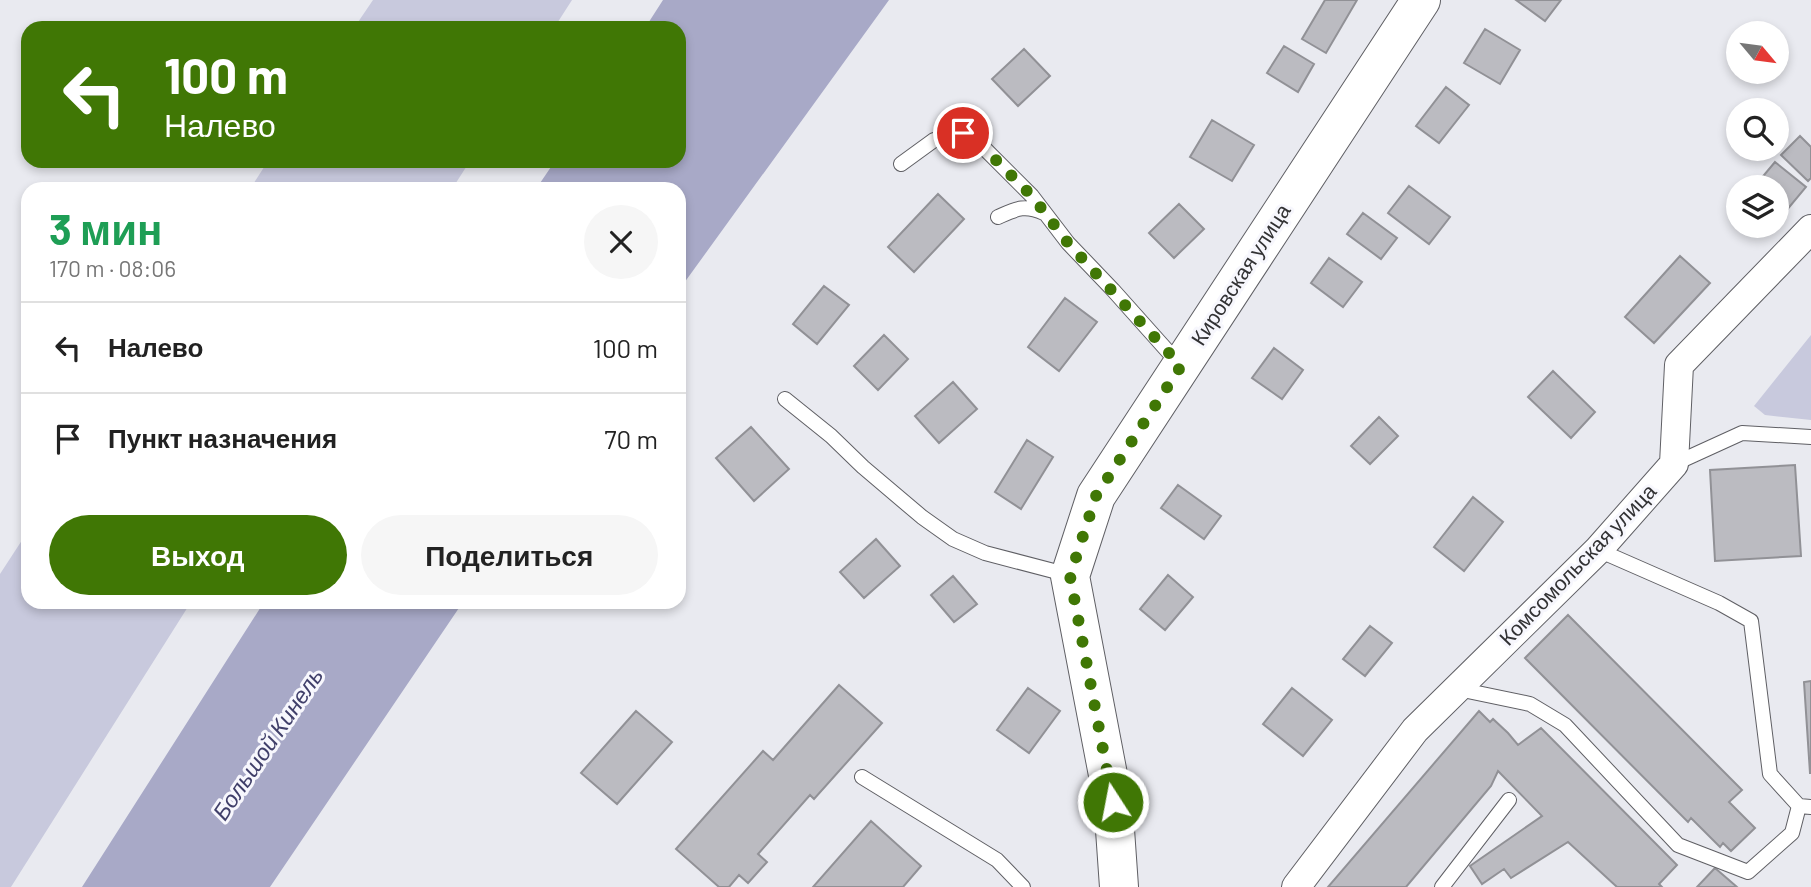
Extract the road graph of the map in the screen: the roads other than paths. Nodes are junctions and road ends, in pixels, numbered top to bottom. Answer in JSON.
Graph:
{"nodes":[{"id":1,"x":1421,"y":0,"type":"edge"},
{"id":2,"x":901,"y":164,"type":"dead end"},
{"id":3,"x":1045,"y":213,"type":"junction"},
{"id":4,"x":998,"y":218,"type":"dead end"},
{"id":5,"x":1811,"y":229,"type":"edge"},
{"id":6,"x":1181,"y":366,"type":"junction"},
{"id":7,"x":785,"y":399,"type":"dead end"},
{"id":8,"x":1811,"y":437,"type":"edge"},
{"id":9,"x":1674,"y":464,"type":"junction"},
{"id":10,"x":1598,"y":550,"type":"junction"},
{"id":11,"x":1070,"y":576,"type":"junction"},
{"id":12,"x":1458,"y":689,"type":"junction"},
{"id":13,"x":862,"y":777,"type":"dead end"},
{"id":14,"x":1509,"y":800,"type":"dead end"},
{"id":15,"x":1805,"y":806,"type":"edge"},
{"id":16,"x":1023,"y":887,"type":"edge"},
{"id":17,"x":1119,"y":887,"type":"edge"},
{"id":18,"x":1296,"y":887,"type":"edge"},
{"id":19,"x":1442,"y":887,"type":"edge"}],
"edges":[{"from":1,"to":6,"type":"main road","name":"Кировская улица"},
{"from":2,"to":3,"type":"lane"},
{"from":3,"to":4,"type":"lane"},
{"from":3,"to":6,"type":"lane"},
{"from":5,"to":9,"type":"street"},
{"from":6,"to":11,"type":"main road","name":"Кировская улица"},
{"from":7,"to":11,"type":"lane"},
{"from":8,"to":9,"type":"lane"},
{"from":9,"to":10,"type":"street","name":"Комсомольская улица"},
{"from":10,"to":12,"type":"street","name":"Комсомольская улица"},
{"from":10,"to":15,"type":"lane"},
{"from":11,"to":17,"type":"main road","name":"Кировская улица"},
{"from":12,"to":15,"type":"lane"},
{"from":12,"to":18,"type":"street","name":"Комсомольская улица"},
{"from":13,"to":16,"type":"lane"},
{"from":14,"to":19,"type":"lane"}]}
